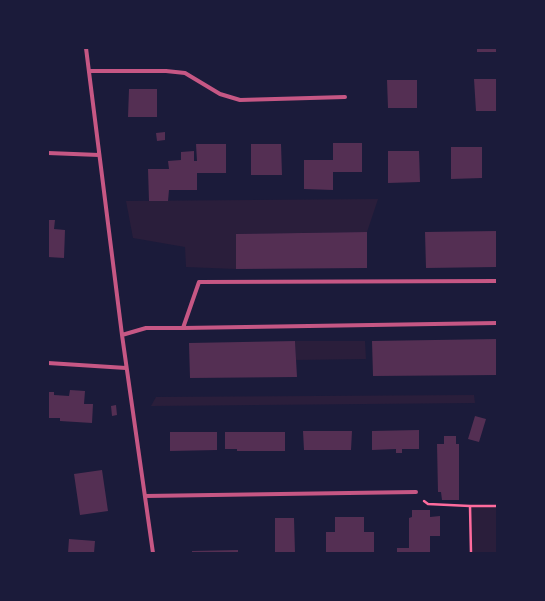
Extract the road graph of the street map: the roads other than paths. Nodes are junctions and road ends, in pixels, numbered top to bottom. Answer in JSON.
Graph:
{"nodes":[{"id":1,"x":86,"y":48,"type":"edge"},
{"id":2,"x":89,"y":71,"type":"junction"},
{"id":3,"x":345,"y":97,"type":"dead end"},
{"id":4,"x":48,"y":153,"type":"edge"},
{"id":5,"x":99,"y":155,"type":"junction"},
{"id":6,"x":497,"y":280,"type":"edge"},
{"id":7,"x":497,"y":323,"type":"edge"},
{"id":8,"x":183,"y":328,"type":"junction"},
{"id":9,"x":122,"y":335,"type":"junction"},
{"id":10,"x":48,"y":364,"type":"edge"},
{"id":11,"x":126,"y":368,"type":"junction"},
{"id":12,"x":416,"y":492,"type":"road end"},
{"id":13,"x":145,"y":496,"type":"junction"},
{"id":14,"x":154,"y":553,"type":"edge"}],
"edges":[{"from":1,"to":2,"type":"street"},
{"from":2,"to":3,"type":"street"},
{"from":2,"to":5,"type":"street"},
{"from":4,"to":5,"type":"street"},
{"from":5,"to":9,"type":"street"},
{"from":6,"to":8,"type":"street"},
{"from":7,"to":8,"type":"street"},
{"from":8,"to":9,"type":"street"},
{"from":9,"to":11,"type":"street"},
{"from":10,"to":11,"type":"street"},
{"from":11,"to":13,"type":"street"},
{"from":12,"to":13,"type":"street"},
{"from":13,"to":14,"type":"street"}]}
